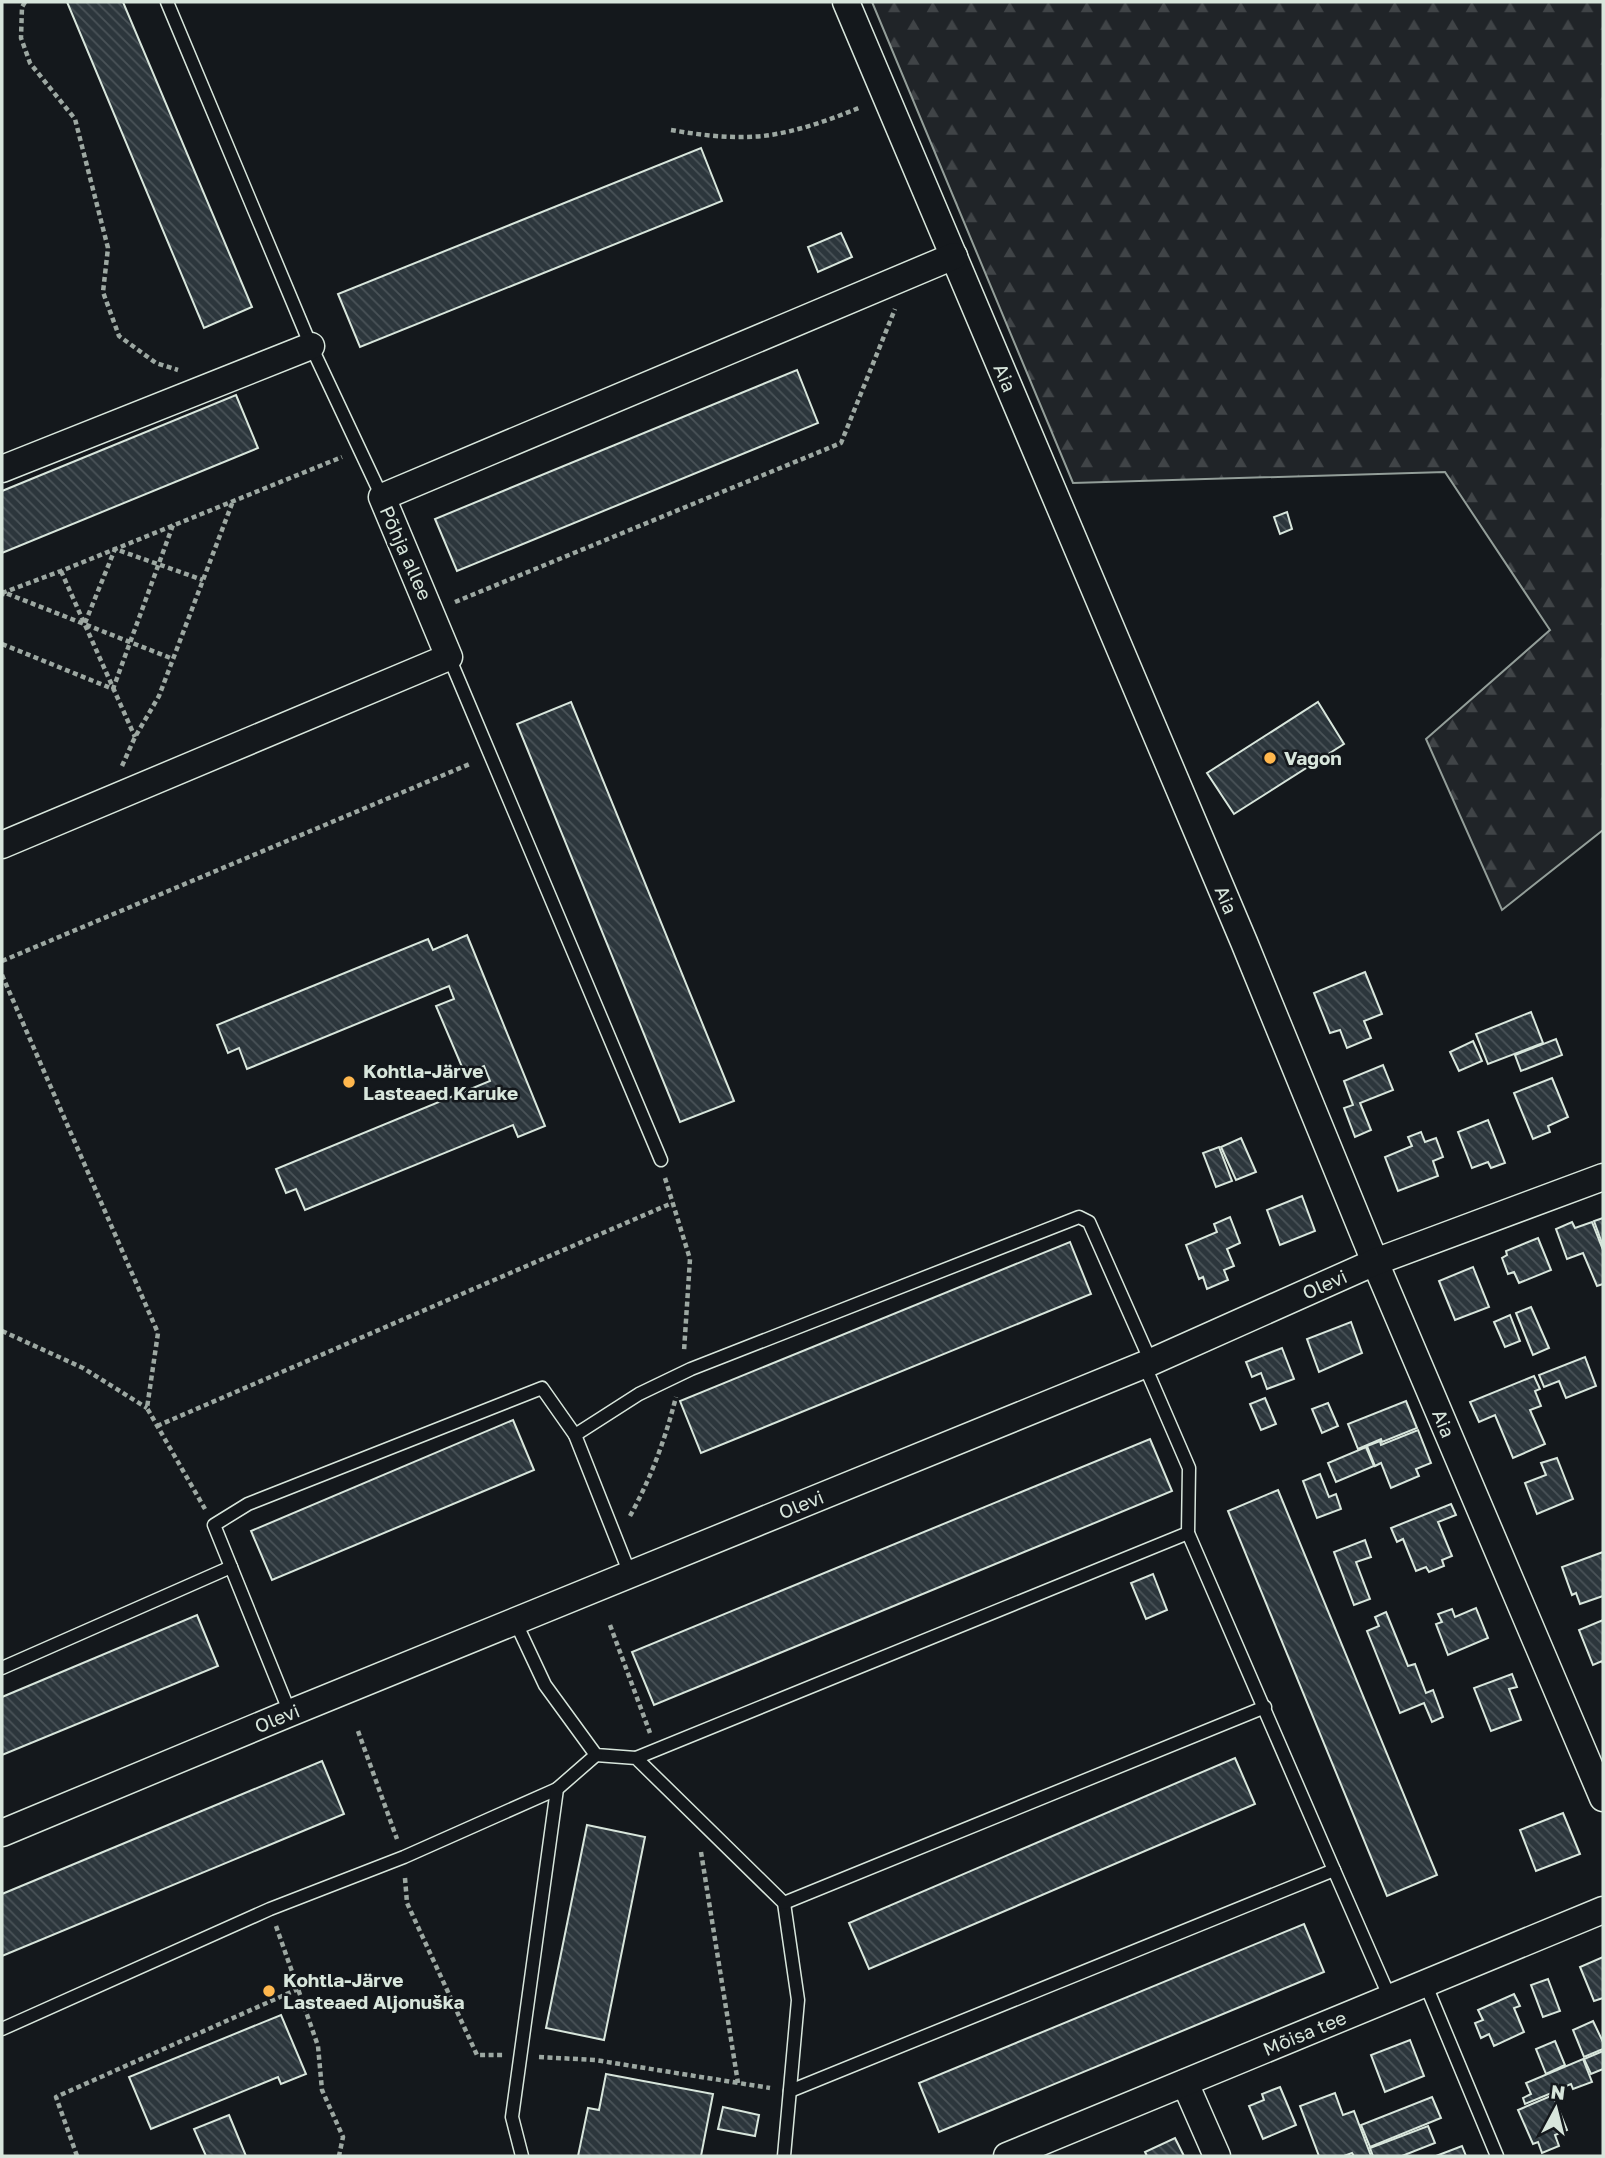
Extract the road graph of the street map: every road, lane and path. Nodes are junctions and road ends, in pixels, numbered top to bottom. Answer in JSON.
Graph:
{"nodes":[{"id":1,"x":25,"y":2,"type":"edge"},
{"id":2,"x":167,"y":2,"type":"edge"},
{"id":3,"x":846,"y":2,"type":"edge"},
{"id":4,"x":886,"y":96,"type":"junction"},
{"id":5,"x":671,"y":130,"type":"dead end"},
{"id":6,"x":954,"y":256,"type":"junction"},
{"id":7,"x":909,"y":274,"type":"junction"},
{"id":8,"x":312,"y":346,"type":"junction"},
{"id":9,"x":219,"y":383,"type":"junction"},
{"id":10,"x":360,"y":450,"type":"junction"},
{"id":11,"x":2,"y":469,"type":"edge"},
{"id":12,"x":382,"y":497,"type":"junction"},
{"id":13,"x":233,"y":501,"type":"junction"},
{"id":14,"x":173,"y":525,"type":"junction"},
{"id":15,"x":115,"y":549,"type":"junction"},
{"id":16,"x":159,"y":565,"type":"junction"},
{"id":17,"x":61,"y":571,"type":"junction"},
{"id":18,"x":203,"y":580,"type":"junction"},
{"id":19,"x":2,"y":594,"type":"edge"},
{"id":20,"x":432,"y":611,"type":"junction"},
{"id":21,"x":84,"y":624,"type":"junction"},
{"id":22,"x":131,"y":642,"type":"junction"},
{"id":23,"x":2,"y":644,"type":"edge"},
{"id":24,"x":449,"y":657,"type":"junction"},
{"id":25,"x":173,"y":659,"type":"junction"},
{"id":26,"x":113,"y":689,"type":"junction"},
{"id":27,"x":135,"y":737,"type":"junction"},
{"id":28,"x":490,"y":755,"type":"junction"},
{"id":29,"x":106,"y":802,"type":"junction"},
{"id":30,"x":2,"y":845,"type":"edge"},
{"id":31,"x":2,"y":961,"type":"edge"},
{"id":32,"x":2,"y":975,"type":"edge"},
{"id":33,"x":661,"y":1160,"type":"joint"},
{"id":34,"x":1603,"y":1177,"type":"edge"},
{"id":35,"x":672,"y":1203,"type":"junction"},
{"id":36,"x":1375,"y":1262,"type":"junction"},
{"id":37,"x":2,"y":1331,"type":"edge"},
{"id":38,"x":1147,"y":1363,"type":"junction"},
{"id":39,"x":682,"y":1373,"type":"junction"},
{"id":40,"x":147,"y":1408,"type":"junction"},
{"id":41,"x":157,"y":1426,"type":"junction"},
{"id":42,"x":575,"y":1435,"type":"junction"},
{"id":43,"x":214,"y":1525,"type":"junction"},
{"id":44,"x":1188,"y":1533,"type":"junction"},
{"id":45,"x":617,"y":1539,"type":"junction"},
{"id":46,"x":231,"y":1567,"type":"junction"},
{"id":47,"x":630,"y":1574,"type":"junction"},
{"id":48,"x":515,"y":1621,"type":"junction"},
{"id":49,"x":610,"y":1625,"type":"dead end"},
{"id":50,"x":2,"y":1668,"type":"edge"},
{"id":51,"x":1265,"y":1707,"type":"junction"},
{"id":52,"x":290,"y":1713,"type":"junction"},
{"id":53,"x":656,"y":1750,"type":"junction"},
{"id":54,"x":596,"y":1755,"type":"junction"},
{"id":55,"x":636,"y":1758,"type":"junction"},
{"id":56,"x":557,"y":1789,"type":"junction"},
{"id":57,"x":1603,"y":1798,"type":"edge"},
{"id":58,"x":696,"y":1817,"type":"junction"},
{"id":59,"x":2,"y":1833,"type":"edge"},
{"id":60,"x":1334,"y":1870,"type":"junction"},
{"id":61,"x":784,"y":1903,"type":"junction"},
{"id":62,"x":270,"y":1909,"type":"junction"},
{"id":63,"x":1603,"y":1910,"type":"edge"},
{"id":64,"x":1425,"y":1983,"type":"junction"},
{"id":65,"x":298,"y":1989,"type":"junction"},
{"id":66,"x":1390,"y":1998,"type":"junction"},
{"id":67,"x":2,"y":2029,"type":"edge"},
{"id":68,"x":738,"y":2082,"type":"dead end"},
{"id":69,"x":1185,"y":2083,"type":"junction"},
{"id":70,"x":790,"y":2091,"type":"junction"},
{"id":71,"x":77,"y":2156,"type":"edge"},
{"id":72,"x":339,"y":2156,"type":"edge"},
{"id":73,"x":522,"y":2156,"type":"edge"},
{"id":74,"x":784,"y":2156,"type":"edge"},
{"id":75,"x":1007,"y":2156,"type":"edge"},
{"id":76,"x":1217,"y":2156,"type":"edge"},
{"id":77,"x":1497,"y":2156,"type":"edge"}],
"edges":[{"from":1,"to":9,"type":"path"},
{"from":2,"to":8,"type":"lane"},
{"from":3,"to":4,"type":"street","name":"Aia"},
{"from":4,"to":5,"type":"path"},
{"from":4,"to":6,"type":"street","name":"Aia"},
{"from":6,"to":7,"type":"street","name":"Põhja allee"},
{"from":6,"to":36,"type":"street","name":"Aia"},
{"from":7,"to":12,"type":"street","name":"Põhja allee"},
{"from":7,"to":20,"type":"path"},
{"from":8,"to":9,"type":"street"},
{"from":8,"to":10,"type":"lane"},
{"from":9,"to":11,"type":"street"},
{"from":10,"to":12,"type":"lane"},
{"from":10,"to":13,"type":"path"},
{"from":12,"to":20,"type":"street","name":"Põhja allee"},
{"from":13,"to":14,"type":"path"},
{"from":13,"to":18,"type":"path"},
{"from":14,"to":15,"type":"path"},
{"from":14,"to":16,"type":"path"},
{"from":15,"to":16,"type":"path"},
{"from":15,"to":17,"type":"path"},
{"from":15,"to":21,"type":"path"},
{"from":16,"to":18,"type":"path"},
{"from":16,"to":22,"type":"path"},
{"from":17,"to":19,"type":"path"},
{"from":17,"to":21,"type":"path"},
{"from":18,"to":25,"type":"path"},
{"from":19,"to":21,"type":"path"},
{"from":20,"to":24,"type":"street","name":"Põhja allee"},
{"from":21,"to":22,"type":"path"},
{"from":21,"to":26,"type":"path"},
{"from":22,"to":25,"type":"path"},
{"from":22,"to":26,"type":"path"},
{"from":23,"to":26,"type":"path"},
{"from":24,"to":28,"type":"lane"},
{"from":24,"to":29,"type":"street"},
{"from":25,"to":27,"type":"path"},
{"from":26,"to":27,"type":"path"},
{"from":27,"to":29,"type":"path"},
{"from":28,"to":31,"type":"path"},
{"from":28,"to":33,"type":"lane"},
{"from":29,"to":30,"type":"street"},
{"from":32,"to":40,"type":"path"},
{"from":33,"to":35,"type":"path"},
{"from":34,"to":36,"type":"street","name":"Olevi"},
{"from":35,"to":39,"type":"path"},
{"from":35,"to":41,"type":"path"},
{"from":36,"to":38,"type":"street","name":"Olevi"},
{"from":36,"to":57,"type":"street","name":"Aia"},
{"from":37,"to":40,"type":"path"},
{"from":38,"to":39,"type":"lane"},
{"from":38,"to":44,"type":"lane"},
{"from":38,"to":47,"type":"street","name":"Olevi"},
{"from":39,"to":42,"type":"lane"},
{"from":39,"to":45,"type":"path"},
{"from":40,"to":41,"type":"path"},
{"from":41,"to":43,"type":"path"},
{"from":42,"to":43,"type":"lane"},
{"from":42,"to":45,"type":"lane"},
{"from":43,"to":46,"type":"lane"},
{"from":44,"to":51,"type":"lane"},
{"from":44,"to":53,"type":"lane"},
{"from":45,"to":47,"type":"lane"},
{"from":46,"to":50,"type":"lane"},
{"from":46,"to":52,"type":"lane"},
{"from":47,"to":48,"type":"street","name":"Olevi"},
{"from":48,"to":52,"type":"street","name":"Olevi"},
{"from":48,"to":54,"type":"lane"},
{"from":49,"to":53,"type":"path"},
{"from":51,"to":60,"type":"lane"},
{"from":51,"to":61,"type":"lane"},
{"from":52,"to":59,"type":"street","name":"Olevi"},
{"from":53,"to":55,"type":"lane"},
{"from":54,"to":55,"type":"lane"},
{"from":54,"to":56,"type":"lane"},
{"from":55,"to":58,"type":"lane"},
{"from":56,"to":62,"type":"lane"},
{"from":56,"to":73,"type":"lane"},
{"from":58,"to":61,"type":"lane"},
{"from":58,"to":68,"type":"path"},
{"from":60,"to":66,"type":"lane"},
{"from":60,"to":70,"type":"lane"},
{"from":61,"to":70,"type":"lane"},
{"from":62,"to":65,"type":"path"},
{"from":62,"to":67,"type":"lane"},
{"from":63,"to":64,"type":"street","name":"Mõisa tee"},
{"from":64,"to":66,"type":"street","name":"Mõisa tee"},
{"from":64,"to":77,"type":"lane"},
{"from":65,"to":71,"type":"path"},
{"from":65,"to":72,"type":"path"},
{"from":66,"to":69,"type":"street","name":"Mõisa tee"},
{"from":69,"to":75,"type":"street","name":"Mõisa tee"},
{"from":69,"to":76,"type":"street"},
{"from":70,"to":74,"type":"lane"}]}
